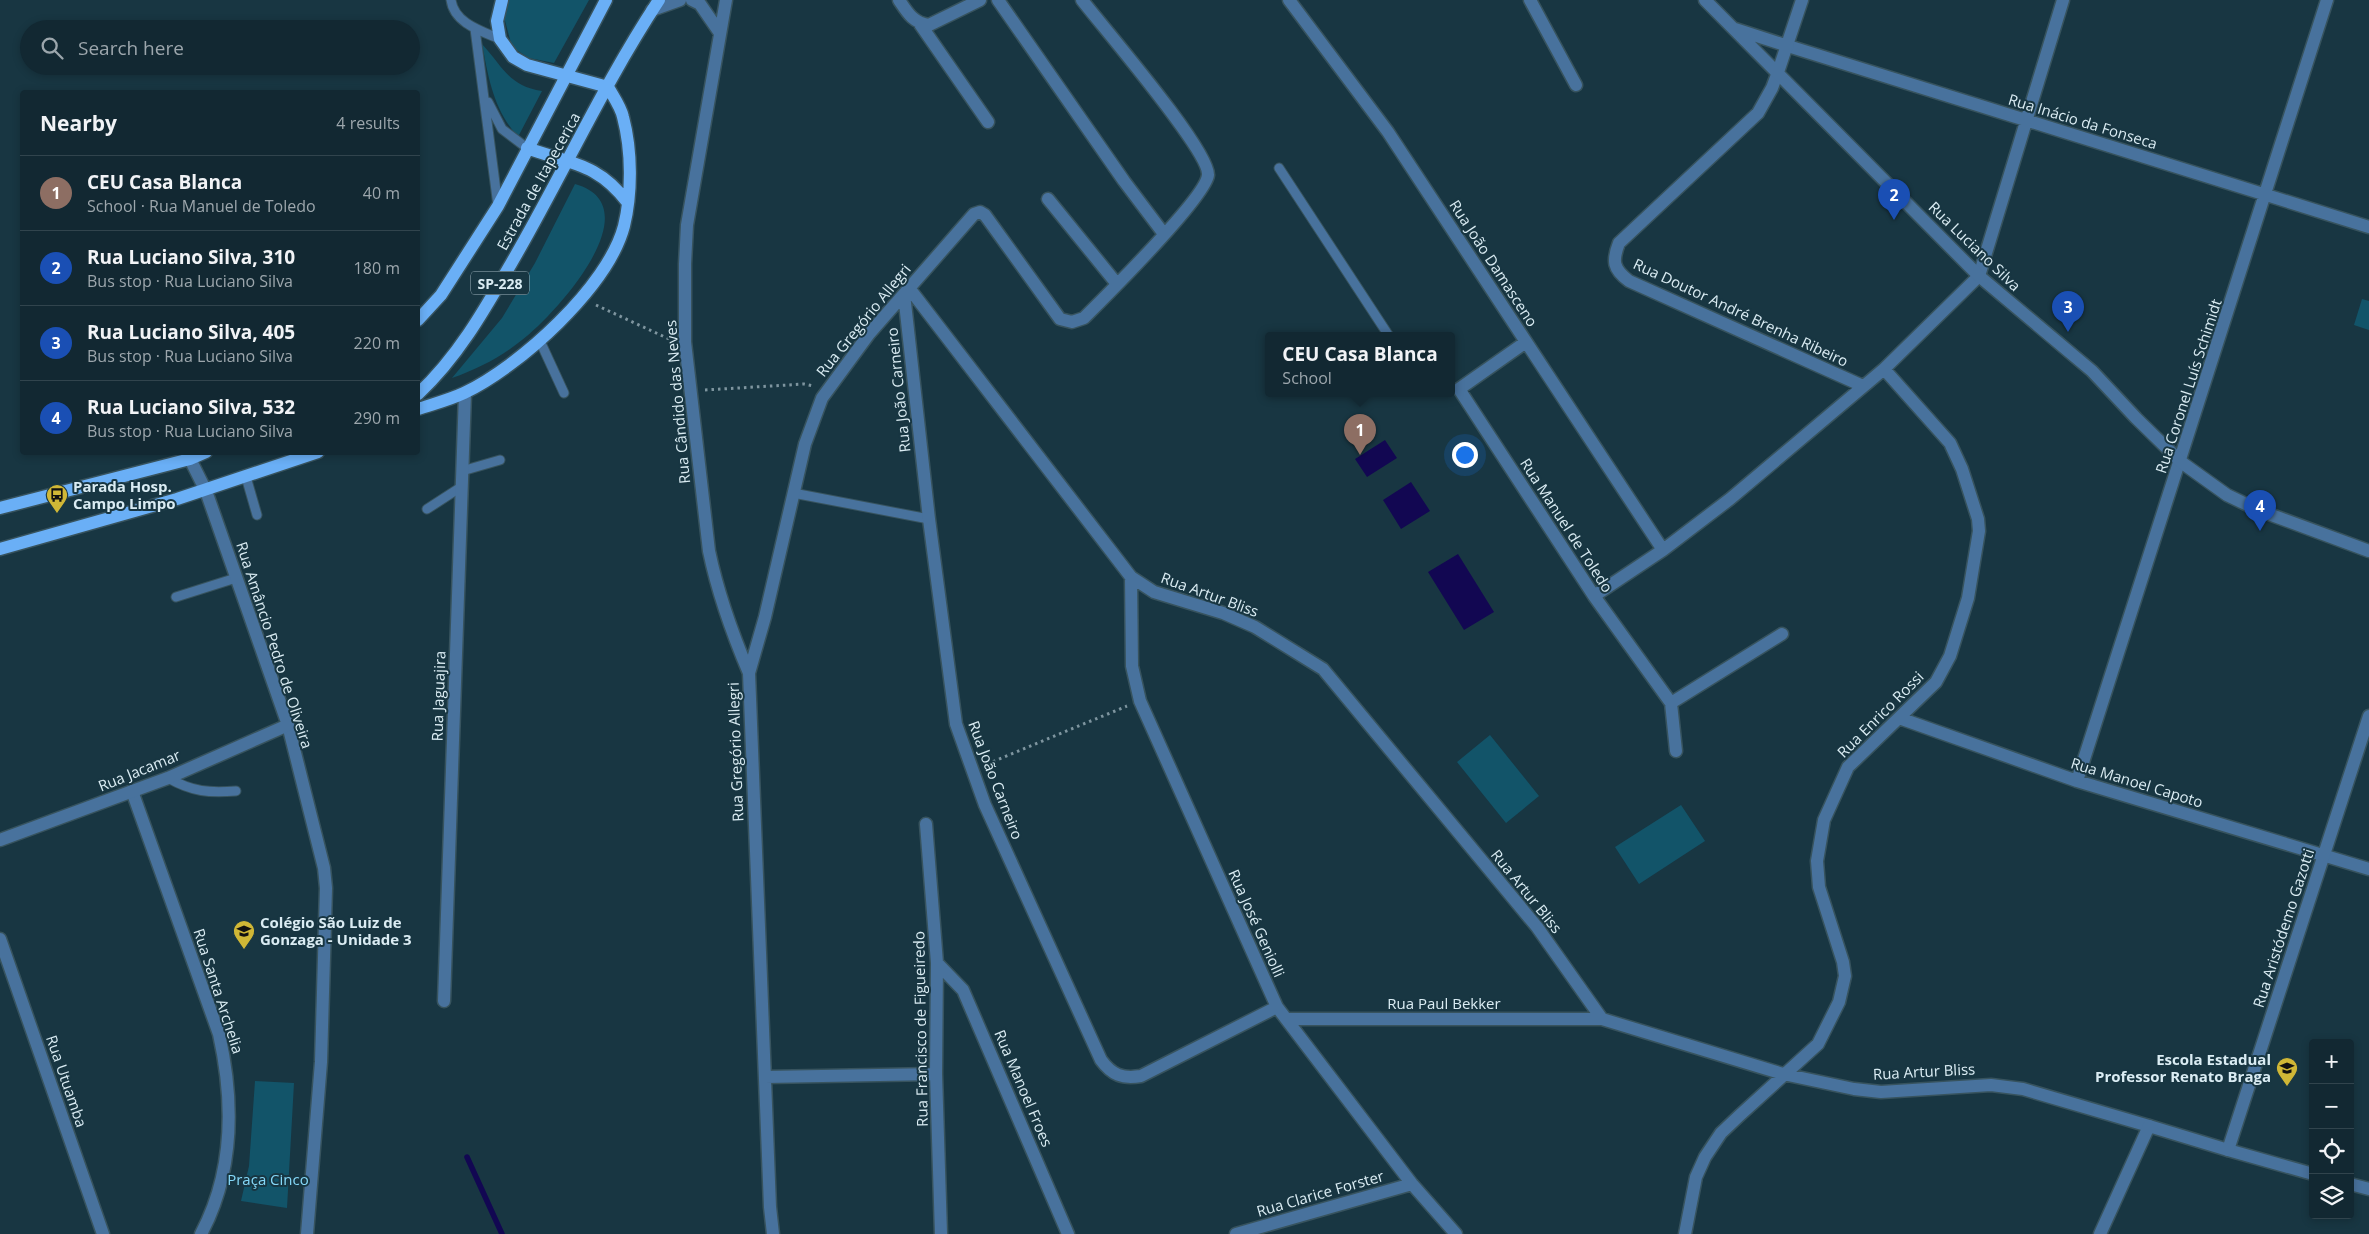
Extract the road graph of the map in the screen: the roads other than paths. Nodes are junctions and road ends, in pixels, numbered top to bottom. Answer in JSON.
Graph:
{"nodes":[{"id":1,"x":451,"y":0,"type":"edge"},
{"id":2,"x":502,"y":0,"type":"edge"},
{"id":3,"x":606,"y":0,"type":"edge"},
{"id":4,"x":680,"y":0,"type":"edge"},
{"id":5,"x":692,"y":0,"type":"edge"},
{"id":6,"x":726,"y":0,"type":"edge"},
{"id":7,"x":899,"y":0,"type":"edge"},
{"id":8,"x":980,"y":0,"type":"edge"},
{"id":9,"x":998,"y":0,"type":"edge"},
{"id":10,"x":1082,"y":0,"type":"edge"},
{"id":11,"x":1289,"y":0,"type":"edge"},
{"id":12,"x":1530,"y":0,"type":"edge"},
{"id":13,"x":1705,"y":0,"type":"edge"},
{"id":14,"x":1802,"y":0,"type":"edge"},
{"id":15,"x":2063,"y":0,"type":"edge"},
{"id":16,"x":2327,"y":0,"type":"edge"},
{"id":17,"x":656,"y":5,"type":"edge"},
{"id":18,"x":920,"y":24,"type":"junction"},
{"id":19,"x":1730,"y":27,"type":"junction"},
{"id":20,"x":475,"y":29,"type":"junction"},
{"id":21,"x":720,"y":33,"type":"junction"},
{"id":22,"x":500,"y":39,"type":"junction"},
{"id":23,"x":1788,"y":46,"type":"junction"},
{"id":24,"x":1778,"y":72,"type":"junction"},
{"id":25,"x":567,"y":74,"type":"junction"},
{"id":26,"x":1576,"y":86,"type":"dead end"},
{"id":27,"x":608,"y":87,"type":"junction"},
{"id":28,"x":485,"y":96,"type":"junction"},
{"id":29,"x":988,"y":122,"type":"dead end"},
{"id":30,"x":2027,"y":122,"type":"junction"},
{"id":31,"x":527,"y":148,"type":"junction"},
{"id":32,"x":568,"y":161,"type":"junction"},
{"id":33,"x":1279,"y":168,"type":"dead end"},
{"id":34,"x":2265,"y":193,"type":"junction"},
{"id":35,"x":1048,"y":199,"type":"dead end"},
{"id":36,"x":628,"y":204,"type":"junction"},
{"id":37,"x":498,"y":206,"type":"junction"},
{"id":38,"x":2369,"y":227,"type":"edge"},
{"id":39,"x":1164,"y":234,"type":"junction"},
{"id":40,"x":1979,"y":276,"type":"junction"},
{"id":41,"x":1117,"y":284,"type":"junction"},
{"id":42,"x":906,"y":291,"type":"junction"},
{"id":43,"x":420,"y":318,"type":"edge"},
{"id":44,"x":1386,"y":332,"type":"edge"},
{"id":45,"x":540,"y":341,"type":"junction"},
{"id":46,"x":1526,"y":342,"type":"junction"},
{"id":47,"x":1884,"y":369,"type":"junction"},
{"id":48,"x":1863,"y":386,"type":"junction"},
{"id":49,"x":1455,"y":387,"type":"edge"},
{"id":50,"x":420,"y":392,"type":"edge"},
{"id":51,"x":465,"y":393,"type":"junction"},
{"id":52,"x":564,"y":394,"type":"dead end"},
{"id":53,"x":420,"y":408,"type":"edge"},
{"id":54,"x":199,"y":455,"type":"edge"},
{"id":55,"x":309,"y":455,"type":"edge"},
{"id":56,"x":190,"y":459,"type":"junction"},
{"id":57,"x":500,"y":460,"type":"dead end"},
{"id":58,"x":2181,"y":462,"type":"junction"},
{"id":59,"x":462,"y":471,"type":"junction"},
{"id":60,"x":246,"y":477,"type":"junction"},
{"id":61,"x":461,"y":487,"type":"junction"},
{"id":62,"x":206,"y":490,"type":"junction"},
{"id":63,"x":793,"y":493,"type":"junction"},
{"id":64,"x":0,"y":508,"type":"edge"},
{"id":65,"x":427,"y":509,"type":"dead end"},
{"id":66,"x":256,"y":515,"type":"dead end"},
{"id":67,"x":929,"y":519,"type":"junction"},
{"id":68,"x":0,"y":550,"type":"edge"},
{"id":69,"x":1663,"y":550,"type":"junction"},
{"id":70,"x":2369,"y":551,"type":"edge"},
{"id":71,"x":1131,"y":577,"type":"junction"},
{"id":72,"x":236,"y":578,"type":"junction"},
{"id":73,"x":1594,"y":596,"type":"junction"},
{"id":74,"x":176,"y":597,"type":"dead end"},
{"id":75,"x":1782,"y":634,"type":"dead end"},
{"id":76,"x":749,"y":673,"type":"junction"},
{"id":77,"x":1671,"y":703,"type":"junction"},
{"id":78,"x":2369,"y":716,"type":"edge"},
{"id":79,"x":1898,"y":718,"type":"junction"},
{"id":80,"x":288,"y":725,"type":"junction"},
{"id":81,"x":1676,"y":751,"type":"dead end"},
{"id":82,"x":168,"y":778,"type":"junction"},
{"id":83,"x":2077,"y":781,"type":"junction"},
{"id":84,"x":132,"y":791,"type":"junction"},
{"id":85,"x":236,"y":791,"type":"dead end"},
{"id":86,"x":926,"y":824,"type":"dead end"},
{"id":87,"x":0,"y":840,"type":"edge"},
{"id":88,"x":2324,"y":855,"type":"junction"},
{"id":89,"x":2369,"y":869,"type":"edge"},
{"id":90,"x":0,"y":939,"type":"edge"},
{"id":91,"x":938,"y":964,"type":"junction"},
{"id":92,"x":444,"y":1001,"type":"dead end"},
{"id":93,"x":1277,"y":1008,"type":"junction"},
{"id":94,"x":1286,"y":1019,"type":"junction"},
{"id":95,"x":1602,"y":1019,"type":"junction"},
{"id":96,"x":936,"y":1074,"type":"junction"},
{"id":97,"x":1783,"y":1074,"type":"junction"},
{"id":98,"x":765,"y":1077,"type":"junction"},
{"id":99,"x":2149,"y":1126,"type":"junction"},
{"id":100,"x":2228,"y":1150,"type":"junction"},
{"id":101,"x":2309,"y":1173,"type":"edge"},
{"id":102,"x":1412,"y":1184,"type":"junction"},
{"id":103,"x":2354,"y":1185,"type":"edge"},
{"id":104,"x":2369,"y":1189,"type":"edge"},
{"id":105,"x":103,"y":1234,"type":"edge"},
{"id":106,"x":201,"y":1234,"type":"edge"},
{"id":107,"x":307,"y":1234,"type":"edge"},
{"id":108,"x":773,"y":1234,"type":"edge"},
{"id":109,"x":941,"y":1234,"type":"edge"},
{"id":110,"x":1068,"y":1234,"type":"edge"},
{"id":111,"x":1236,"y":1234,"type":"edge"},
{"id":112,"x":1456,"y":1234,"type":"edge"},
{"id":113,"x":1686,"y":1234,"type":"edge"},
{"id":114,"x":2100,"y":1234,"type":"edge"}],
"edges":[{"from":1,"to":20,"type":"lane"},
{"from":2,"to":22,"type":"main road"},
{"from":3,"to":25,"type":"main road","name":"Estrada de Itapecerica","number":"SP-228"},
{"from":4,"to":17,"type":"street"},
{"from":5,"to":21,"type":"street"},
{"from":6,"to":21,"type":"street","name":"Rua Cândido das Neves"},
{"from":7,"to":18,"type":"street"},
{"from":8,"to":18,"type":"street"},
{"from":9,"to":39,"type":"street"},
{"from":10,"to":39,"type":"street"},
{"from":11,"to":46,"type":"street","name":"Rua João Damasceno"},
{"from":12,"to":26,"type":"street"},
{"from":13,"to":19,"type":"street","name":"Rua Luciano Silva"},
{"from":14,"to":23,"type":"street","name":"Rua Doutor André Brenha Ribeiro"},
{"from":15,"to":30,"type":"street"},
{"from":16,"to":34,"type":"street","name":"Rua Coronel Luís Schimidt"},
{"from":17,"to":27,"type":"main road","name":"Estrada de Itapecerica","number":"SP-228"},
{"from":18,"to":29,"type":"street"},
{"from":19,"to":23,"type":"street","name":"Rua Luciano Silva"},
{"from":19,"to":24,"type":"street","name":"Rua Luciano Silva"},
{"from":20,"to":22,"type":"lane"},
{"from":20,"to":28,"type":"lane"},
{"from":21,"to":76,"type":"street","name":"Rua Cândido das Neves"},
{"from":22,"to":25,"type":"main road"},
{"from":23,"to":24,"type":"street","name":"Rua Doutor André Brenha Ribeiro"},
{"from":23,"to":30,"type":"street","name":"Rua Inácio da Fonseca"},
{"from":24,"to":40,"type":"street","name":"Rua Luciano Silva"},
{"from":24,"to":48,"type":"street","name":"Rua Doutor André Brenha Ribeiro"},
{"from":25,"to":27,"type":"main road"},
{"from":25,"to":31,"type":"main road","name":"Estrada de Itapecerica","number":"SP-228"},
{"from":27,"to":32,"type":"main road","name":"Estrada de Itapecerica","number":"SP-228"},
{"from":27,"to":36,"type":"main road"},
{"from":28,"to":31,"type":"lane"},
{"from":28,"to":37,"type":"lane"},
{"from":30,"to":34,"type":"street","name":"Rua Inácio da Fonseca"},
{"from":30,"to":40,"type":"street"},
{"from":31,"to":32,"type":"main road"},
{"from":31,"to":37,"type":"main road","name":"Estrada de Itapecerica","number":"SP-228"},
{"from":32,"to":36,"type":"main road"},
{"from":32,"to":50,"type":"main road","name":"Estrada de Itapecerica","number":"SP-228"},
{"from":33,"to":44,"type":"lane"},
{"from":34,"to":38,"type":"street","name":"Rua Inácio da Fonseca"},
{"from":34,"to":58,"type":"street","name":"Rua Coronel Luís Schimidt"},
{"from":35,"to":41,"type":"street"},
{"from":36,"to":45,"type":"main road"},
{"from":37,"to":43,"type":"main road","name":"Estrada de Itapecerica","number":"SP-228"},
{"from":39,"to":41,"type":"street"},
{"from":40,"to":47,"type":"street"},
{"from":40,"to":58,"type":"street","name":"Rua Luciano Silva"},
{"from":41,"to":42,"type":"street","name":"Rua Gregório Allegri"},
{"from":42,"to":63,"type":"street","name":"Rua Gregório Allegri"},
{"from":42,"to":67,"type":"street","name":"Rua João Carneiro"},
{"from":42,"to":71,"type":"street","name":"Rua Artur Bliss"},
{"from":45,"to":51,"type":"main road"},
{"from":45,"to":52,"type":"lane"},
{"from":46,"to":49,"type":"street","name":"Rua Manuel de Toledo"},
{"from":46,"to":69,"type":"street","name":"Rua João Damasceno"},
{"from":47,"to":48,"type":"street"},
{"from":47,"to":79,"type":"street","name":"Rua Enrico Rossi"},
{"from":48,"to":69,"type":"street"},
{"from":49,"to":73,"type":"street","name":"Rua Manuel de Toledo"},
{"from":51,"to":53,"type":"main road"},
{"from":51,"to":59,"type":"street","name":"Rua Jaguajira"},
{"from":54,"to":56,"type":"main road"},
{"from":55,"to":60,"type":"main road"},
{"from":56,"to":62,"type":"street","name":"Rua Amâncio Pedro de Oliveira"},
{"from":56,"to":64,"type":"main road"},
{"from":57,"to":59,"type":"lane"},
{"from":58,"to":70,"type":"street","name":"Rua Luciano Silva"},
{"from":58,"to":83,"type":"street","name":"Rua Coronel Luís Schimidt"},
{"from":59,"to":61,"type":"street","name":"Rua Jaguajira"},
{"from":60,"to":62,"type":"main road"},
{"from":60,"to":66,"type":"lane"},
{"from":61,"to":65,"type":"lane"},
{"from":61,"to":92,"type":"street","name":"Rua Jaguajira"},
{"from":62,"to":68,"type":"main road"},
{"from":62,"to":72,"type":"street","name":"Rua Amâncio Pedro de Oliveira"},
{"from":63,"to":67,"type":"lane"},
{"from":63,"to":76,"type":"street","name":"Rua Gregório Allegri"},
{"from":67,"to":93,"type":"street","name":"Rua João Carneiro"},
{"from":69,"to":73,"type":"street"},
{"from":71,"to":93,"type":"street","name":"Rua José Geniolli"},
{"from":71,"to":95,"type":"street","name":"Rua Artur Bliss"},
{"from":72,"to":74,"type":"lane"},
{"from":72,"to":80,"type":"street","name":"Rua Amâncio Pedro de Oliveira"},
{"from":73,"to":77,"type":"street","name":"Rua Manuel de Toledo"},
{"from":75,"to":77,"type":"street"},
{"from":76,"to":98,"type":"street","name":"Rua Gregório Allegri"},
{"from":77,"to":81,"type":"street","name":"Rua Manuel de Toledo"},
{"from":78,"to":88,"type":"street","name":"Rua Aristódemo Gazotti"},
{"from":79,"to":83,"type":"street","name":"Rua Manoel Capoto"},
{"from":79,"to":97,"type":"street","name":"Rua Enrico Rossi"},
{"from":80,"to":82,"type":"street","name":"Rua Jacamar"},
{"from":80,"to":107,"type":"street","name":"Rua Amâncio Pedro de Oliveira"},
{"from":82,"to":84,"type":"street","name":"Rua Jacamar"},
{"from":82,"to":85,"type":"lane"},
{"from":83,"to":88,"type":"street","name":"Rua Manoel Capoto"},
{"from":84,"to":87,"type":"street","name":"Rua Jacamar"},
{"from":84,"to":106,"type":"street","name":"Rua Santa Archelia"},
{"from":86,"to":91,"type":"street","name":"Rua Francisco de Figueiredo"},
{"from":88,"to":89,"type":"street","name":"Rua Manoel Capoto"},
{"from":88,"to":100,"type":"street","name":"Rua Aristódemo Gazotti"},
{"from":90,"to":105,"type":"street","name":"Rua Utuamba"},
{"from":91,"to":96,"type":"street","name":"Rua Francisco de Figueiredo"},
{"from":91,"to":110,"type":"street","name":"Rua Manoel Froes"},
{"from":93,"to":94,"type":"street","name":"Rua José Geniolli"},
{"from":94,"to":95,"type":"street","name":"Rua Paul Bekker"},
{"from":94,"to":102,"type":"street","name":"Rua José Geniolli"},
{"from":95,"to":97,"type":"street","name":"Rua Artur Bliss"},
{"from":96,"to":98,"type":"street"},
{"from":96,"to":109,"type":"street","name":"Rua Francisco de Figueiredo"},
{"from":97,"to":99,"type":"street","name":"Rua Artur Bliss"},
{"from":97,"to":113,"type":"street","name":"Rua Enrico Rossi"},
{"from":98,"to":108,"type":"street","name":"Rua Gregório Allegri"},
{"from":99,"to":100,"type":"street","name":"Rua Artur Bliss"},
{"from":99,"to":114,"type":"street"},
{"from":100,"to":101,"type":"street","name":"Rua Artur Bliss"},
{"from":102,"to":111,"type":"street","name":"Rua Clarice Forster"},
{"from":102,"to":112,"type":"street","name":"Rua José Geniolli"},
{"from":103,"to":104,"type":"street"}]}
